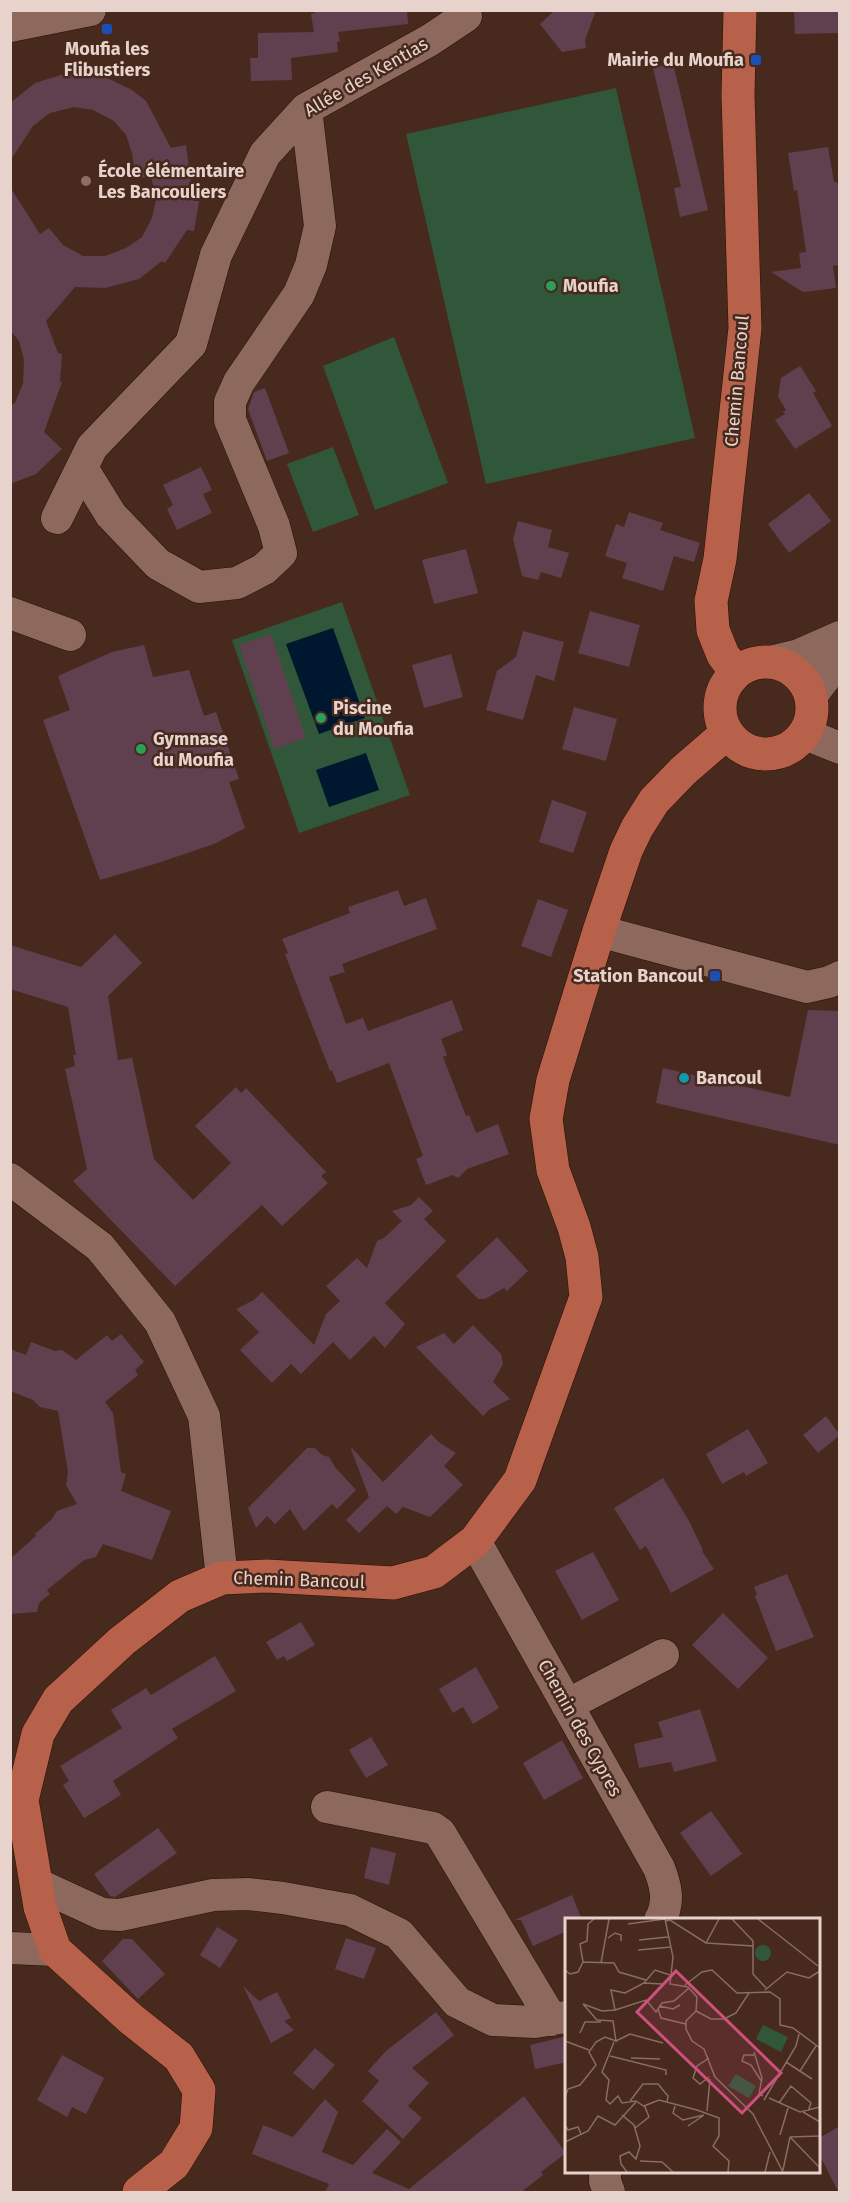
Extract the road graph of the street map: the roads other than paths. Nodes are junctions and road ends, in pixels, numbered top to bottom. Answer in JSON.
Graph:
{"nodes":[{"id":1,"x":90,"y":10,"type":"edge"},
{"id":2,"x":463,"y":10,"type":"edge"},
{"id":3,"x":740,"y":10,"type":"edge"},
{"id":4,"x":10,"y":26,"type":"edge"},
{"id":5,"x":306,"y":110,"type":"junction"},
{"id":6,"x":82,"y":468,"type":"junction"},
{"id":7,"x":57,"y":518,"type":"dead end"},
{"id":8,"x":10,"y":613,"type":"edge"},
{"id":9,"x":70,"y":635,"type":"dead end"},
{"id":10,"x":840,"y":637,"type":"edge"},
{"id":11,"x":840,"y":658,"type":"edge"},
{"id":12,"x":774,"y":661,"type":"junction"},
{"id":13,"x":736,"y":672,"type":"junction"},
{"id":14,"x":812,"y":696,"type":"junction"},
{"id":15,"x":727,"y":733,"type":"junction"},
{"id":16,"x":805,"y":734,"type":"junction"},
{"id":17,"x":840,"y":748,"type":"edge"},
{"id":18,"x":598,"y":932,"type":"junction"},
{"id":19,"x":840,"y":977,"type":"edge"},
{"id":20,"x":10,"y":1179,"type":"edge"},
{"id":21,"x":475,"y":1541,"type":"junction"},
{"id":22,"x":222,"y":1578,"type":"junction"},
{"id":23,"x":663,"y":1655,"type":"dead end"},
{"id":24,"x":567,"y":1706,"type":"junction"},
{"id":25,"x":327,"y":1807,"type":"dead end"},
{"id":26,"x":37,"y":1884,"type":"junction"},
{"id":27,"x":661,"y":1918,"type":"edge"},
{"id":28,"x":10,"y":1948,"type":"edge"},
{"id":29,"x":55,"y":1950,"type":"junction"},
{"id":30,"x":559,"y":2019,"type":"edge"},
{"id":31,"x":605,"y":2173,"type":"edge"},
{"id":32,"x":139,"y":2193,"type":"edge"},
{"id":33,"x":609,"y":2193,"type":"edge"}],
"edges":[{"from":1,"to":4,"type":"street"},
{"from":2,"to":5,"type":"street","name":"Allée des Kentias"},
{"from":3,"to":13,"type":"main road","name":"Chemin Bancoul"},
{"from":5,"to":6,"type":"street","name":"Allée des Kentias"},
{"from":5,"to":6,"type":"street"},
{"from":6,"to":7,"type":"street","name":"Allée des Kentias"},
{"from":8,"to":9,"type":"street"},
{"from":10,"to":12,"type":"street"},
{"from":11,"to":14,"type":"street"},
{"from":12,"to":13,"type":"main road"},
{"from":12,"to":14,"type":"main road"},
{"from":13,"to":15,"type":"main road"},
{"from":14,"to":16,"type":"main road"},
{"from":15,"to":16,"type":"main road"},
{"from":15,"to":18,"type":"main road","name":"Chemin Bancoul"},
{"from":16,"to":17,"type":"street"},
{"from":18,"to":19,"type":"street"},
{"from":18,"to":21,"type":"main road","name":"Chemin Bancoul"},
{"from":20,"to":22,"type":"street"},
{"from":21,"to":22,"type":"main road","name":"Chemin Bancoul"},
{"from":21,"to":24,"type":"street","name":"Chemin des Cypres"},
{"from":22,"to":26,"type":"main road","name":"Chemin Bancoul"},
{"from":23,"to":24,"type":"street"},
{"from":24,"to":27,"type":"street","name":"Chemin des Cypres"},
{"from":25,"to":30,"type":"street"},
{"from":26,"to":29,"type":"main road","name":"Chemin Bancoul"},
{"from":26,"to":30,"type":"street"},
{"from":28,"to":29,"type":"street"},
{"from":29,"to":32,"type":"main road","name":"Chemin Bancoul"},
{"from":31,"to":33,"type":"street"}]}
